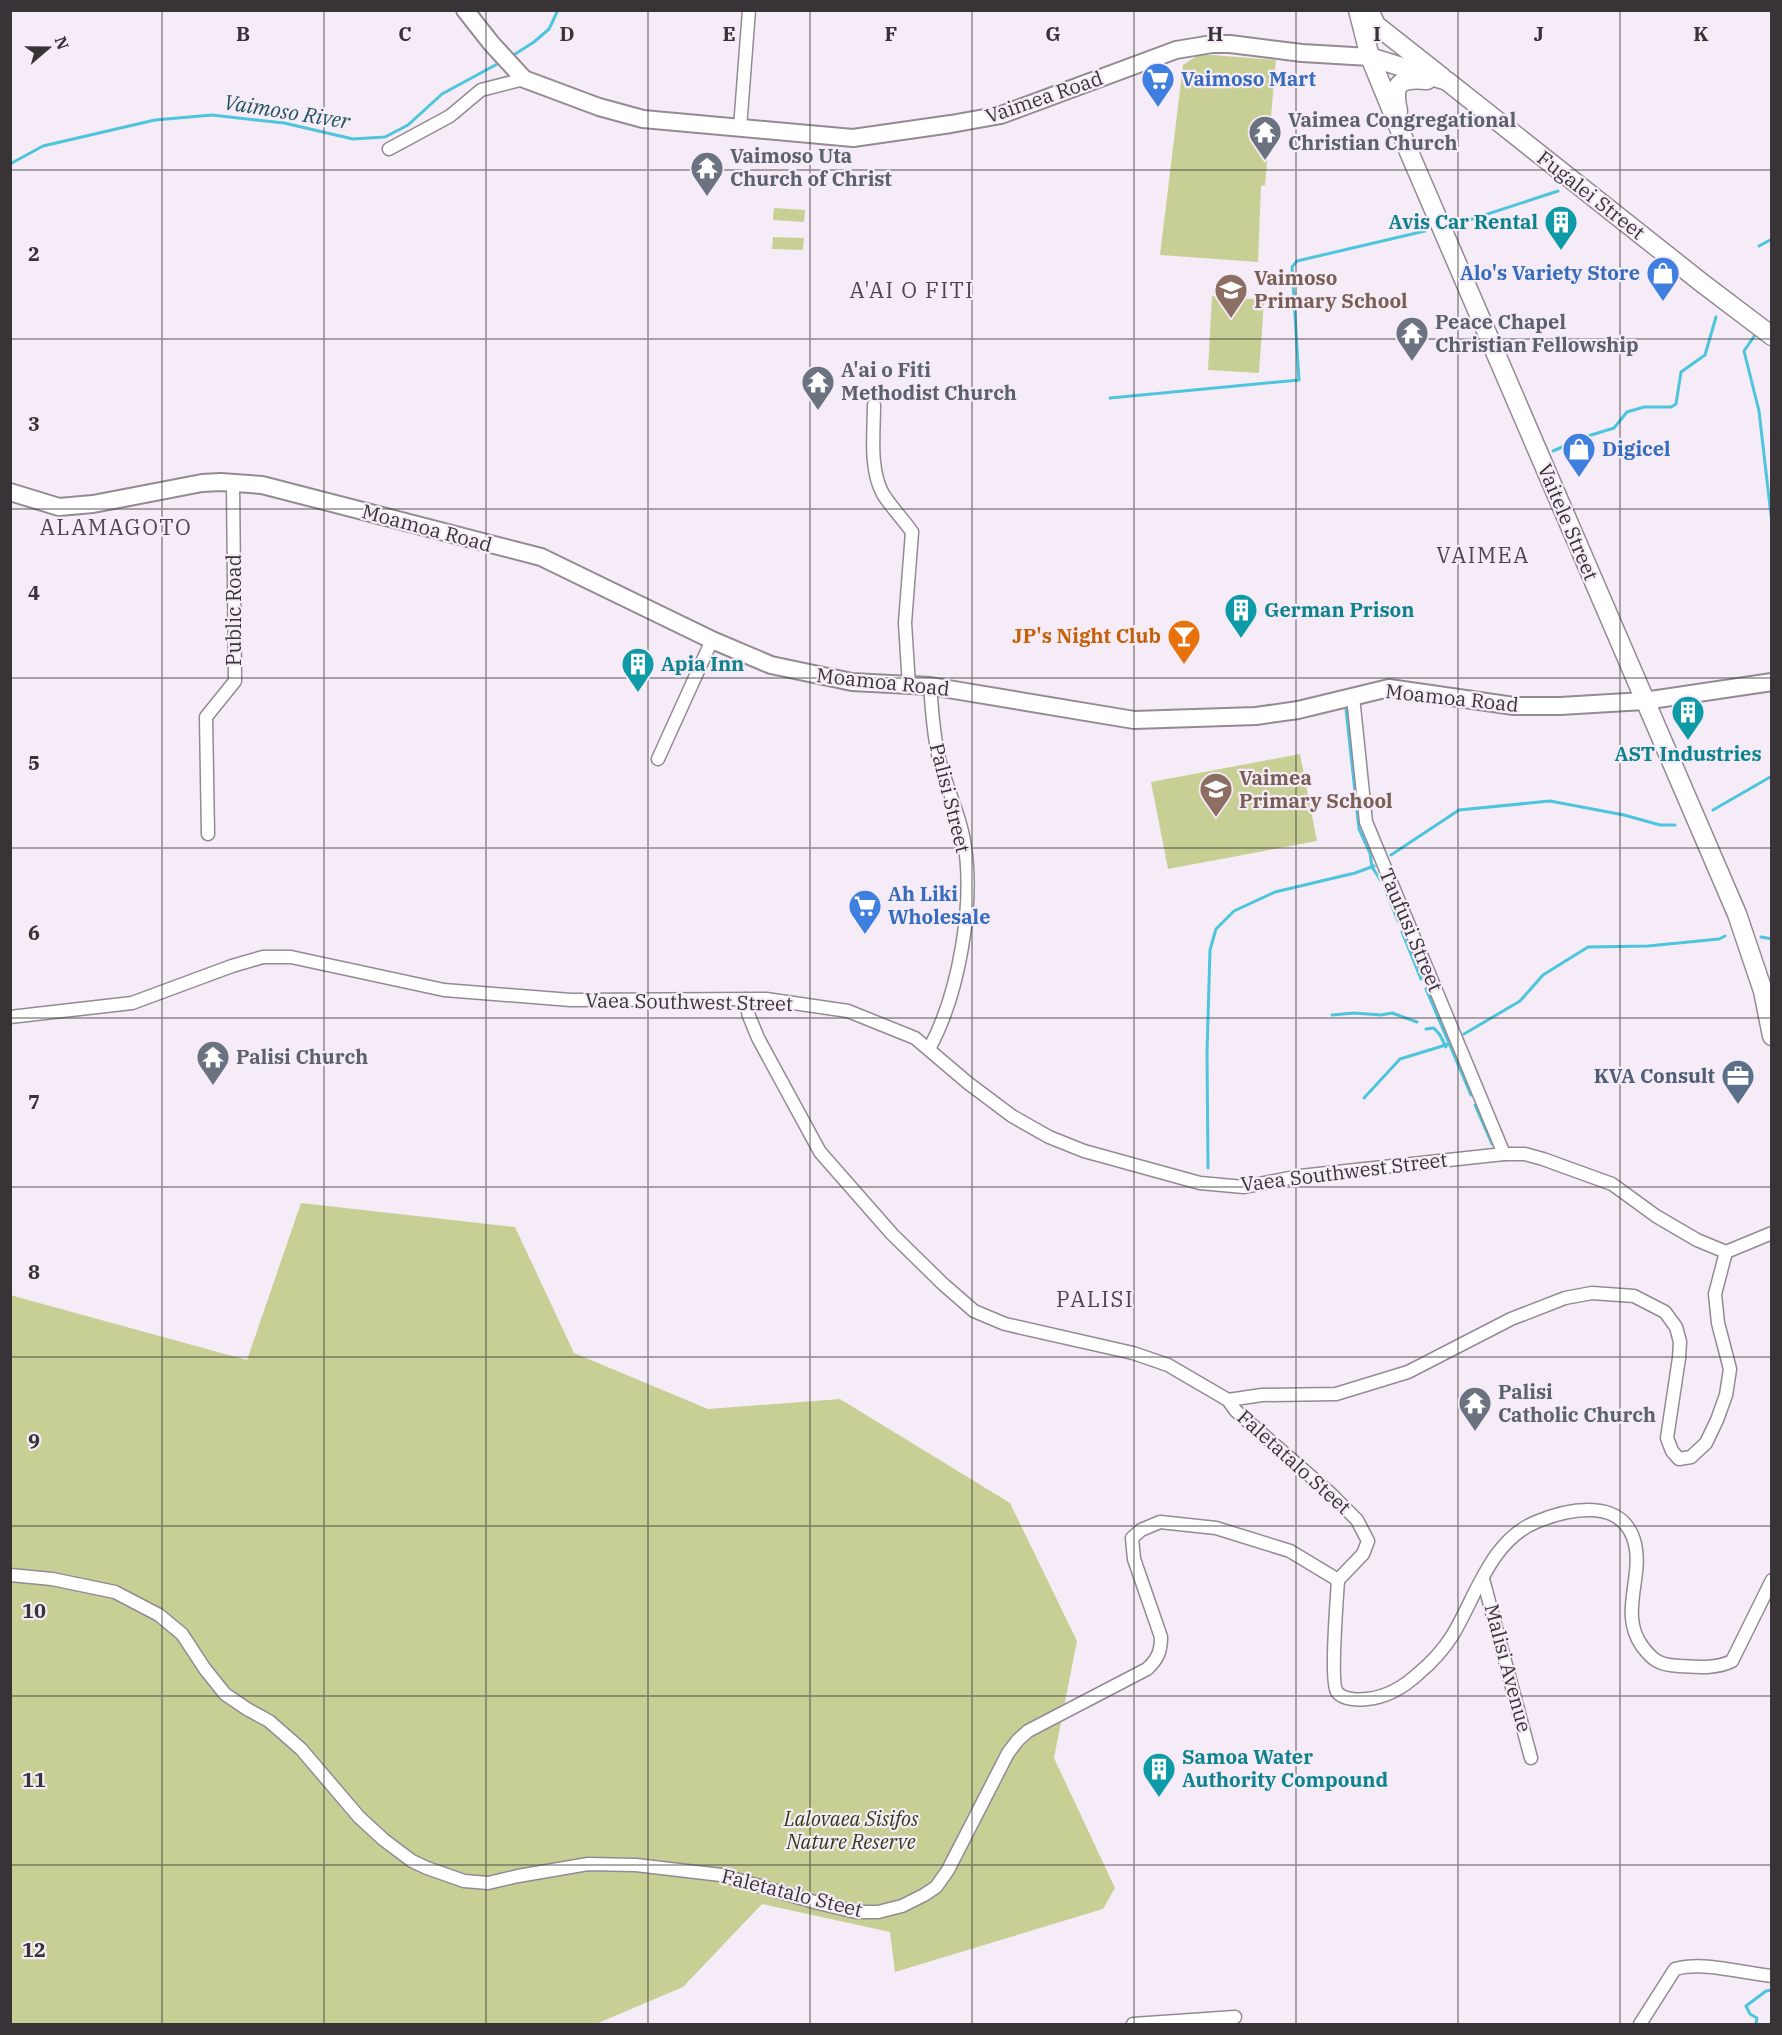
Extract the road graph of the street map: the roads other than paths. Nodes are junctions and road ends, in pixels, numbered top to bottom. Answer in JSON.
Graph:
{"nodes":[{"id":1,"x":465,"y":10,"type":"edge"},
{"id":2,"x":749,"y":10,"type":"edge"},
{"id":3,"x":1358,"y":10,"type":"edge"},
{"id":4,"x":1369,"y":10,"type":"edge"},
{"id":5,"x":1370,"y":57,"type":"junction"},
{"id":6,"x":520,"y":74,"type":"junction"},
{"id":7,"x":1447,"y":81,"type":"junction"},
{"id":8,"x":740,"y":128,"type":"junction"},
{"id":9,"x":1406,"y":145,"type":"junction"},
{"id":10,"x":389,"y":149,"type":"dead end"},
{"id":11,"x":1772,"y":336,"type":"edge"},
{"id":12,"x":874,"y":405,"type":"dead end"},
{"id":13,"x":233,"y":483,"type":"junction"},
{"id":14,"x":10,"y":492,"type":"edge"},
{"id":15,"x":712,"y":640,"type":"junction"},
{"id":16,"x":1772,"y":682,"type":"edge"},
{"id":17,"x":909,"y":686,"type":"junction"},
{"id":18,"x":930,"y":686,"type":"junction"},
{"id":19,"x":1353,"y":697,"type":"junction"},
{"id":20,"x":1644,"y":701,"type":"junction"},
{"id":21,"x":658,"y":759,"type":"dead end"},
{"id":22,"x":208,"y":834,"type":"dead end"},
{"id":23,"x":1737,"y":914,"type":"junction"},
{"id":24,"x":1772,"y":986,"type":"edge"},
{"id":25,"x":745,"y":999,"type":"junction"},
{"id":26,"x":1769,"y":1012,"type":"edge"},
{"id":27,"x":10,"y":1017,"type":"edge"},
{"id":28,"x":1772,"y":1036,"type":"edge"},
{"id":29,"x":929,"y":1049,"type":"junction"},
{"id":30,"x":1504,"y":1154,"type":"junction"},
{"id":31,"x":1772,"y":1233,"type":"edge"},
{"id":32,"x":1726,"y":1252,"type":"junction"},
{"id":33,"x":1228,"y":1400,"type":"junction"},
{"id":34,"x":10,"y":1575,"type":"edge"},
{"id":35,"x":1484,"y":1579,"type":"junction"},
{"id":36,"x":1338,"y":1580,"type":"junction"},
{"id":37,"x":1772,"y":1580,"type":"edge"},
{"id":38,"x":1531,"y":1758,"type":"dead end"},
{"id":39,"x":1772,"y":1976,"type":"edge"},
{"id":40,"x":1235,"y":2017,"type":"dead end"},
{"id":41,"x":1133,"y":2025,"type":"edge"},
{"id":42,"x":1640,"y":2025,"type":"edge"}],
"edges":[{"from":1,"to":6,"type":"street","name":"Vaimea Road"},
{"from":2,"to":8,"type":"street"},
{"from":3,"to":5,"type":"main road","name":"Vaitele Street"},
{"from":4,"to":7,"type":"main road"},
{"from":5,"to":7,"type":"main road","name":"Fugalei Street"},
{"from":5,"to":8,"type":"street","name":"Vaimea Road"},
{"from":5,"to":9,"type":"main road","name":"Vaitele Street"},
{"from":6,"to":8,"type":"street","name":"Vaimea Road"},
{"from":6,"to":10,"type":"street"},
{"from":7,"to":9,"type":"main road"},
{"from":7,"to":11,"type":"main road","name":"Fugalei Street"},
{"from":9,"to":20,"type":"main road","name":"Vaitele Street"},
{"from":12,"to":17,"type":"street"},
{"from":13,"to":14,"type":"street","name":"Moamoa Road"},
{"from":13,"to":15,"type":"street","name":"Moamoa Road"},
{"from":13,"to":22,"type":"street","name":"Public Road"},
{"from":15,"to":17,"type":"street","name":"Moamoa Road"},
{"from":15,"to":21,"type":"street"},
{"from":16,"to":20,"type":"street","name":"Moamoa Road"},
{"from":17,"to":18,"type":"street","name":"Moamoa Road"},
{"from":18,"to":19,"type":"street","name":"Moamoa Road"},
{"from":18,"to":29,"type":"street","name":"Palisi Street"},
{"from":19,"to":20,"type":"street","name":"Moamoa Road"},
{"from":19,"to":30,"type":"street","name":"Taufusi Street"},
{"from":20,"to":23,"type":"main road","name":"Vaitele Street"},
{"from":23,"to":24,"type":"main road"},
{"from":23,"to":26,"type":"main road","name":"Vaitele Street"},
{"from":25,"to":27,"type":"street","name":"Vaea Southwest Street"},
{"from":25,"to":29,"type":"street","name":"Vaea Southwest Street"},
{"from":25,"to":33,"type":"street","name":"Faletatalo Steet"},
{"from":26,"to":28,"type":"main road","name":"Vaitele Street"},
{"from":29,"to":30,"type":"street","name":"Vaea Southwest Street"},
{"from":30,"to":32,"type":"street","name":"Vaea Southwest Street"},
{"from":31,"to":32,"type":"street"},
{"from":32,"to":33,"type":"street"},
{"from":33,"to":36,"type":"street","name":"Faletatalo Steet"},
{"from":34,"to":36,"type":"street","name":"Faletatalo Steet"},
{"from":35,"to":36,"type":"street"},
{"from":35,"to":37,"type":"street"},
{"from":35,"to":38,"type":"street","name":"Malisi Avenue"},
{"from":39,"to":42,"type":"street"},
{"from":40,"to":41,"type":"street"}]}
